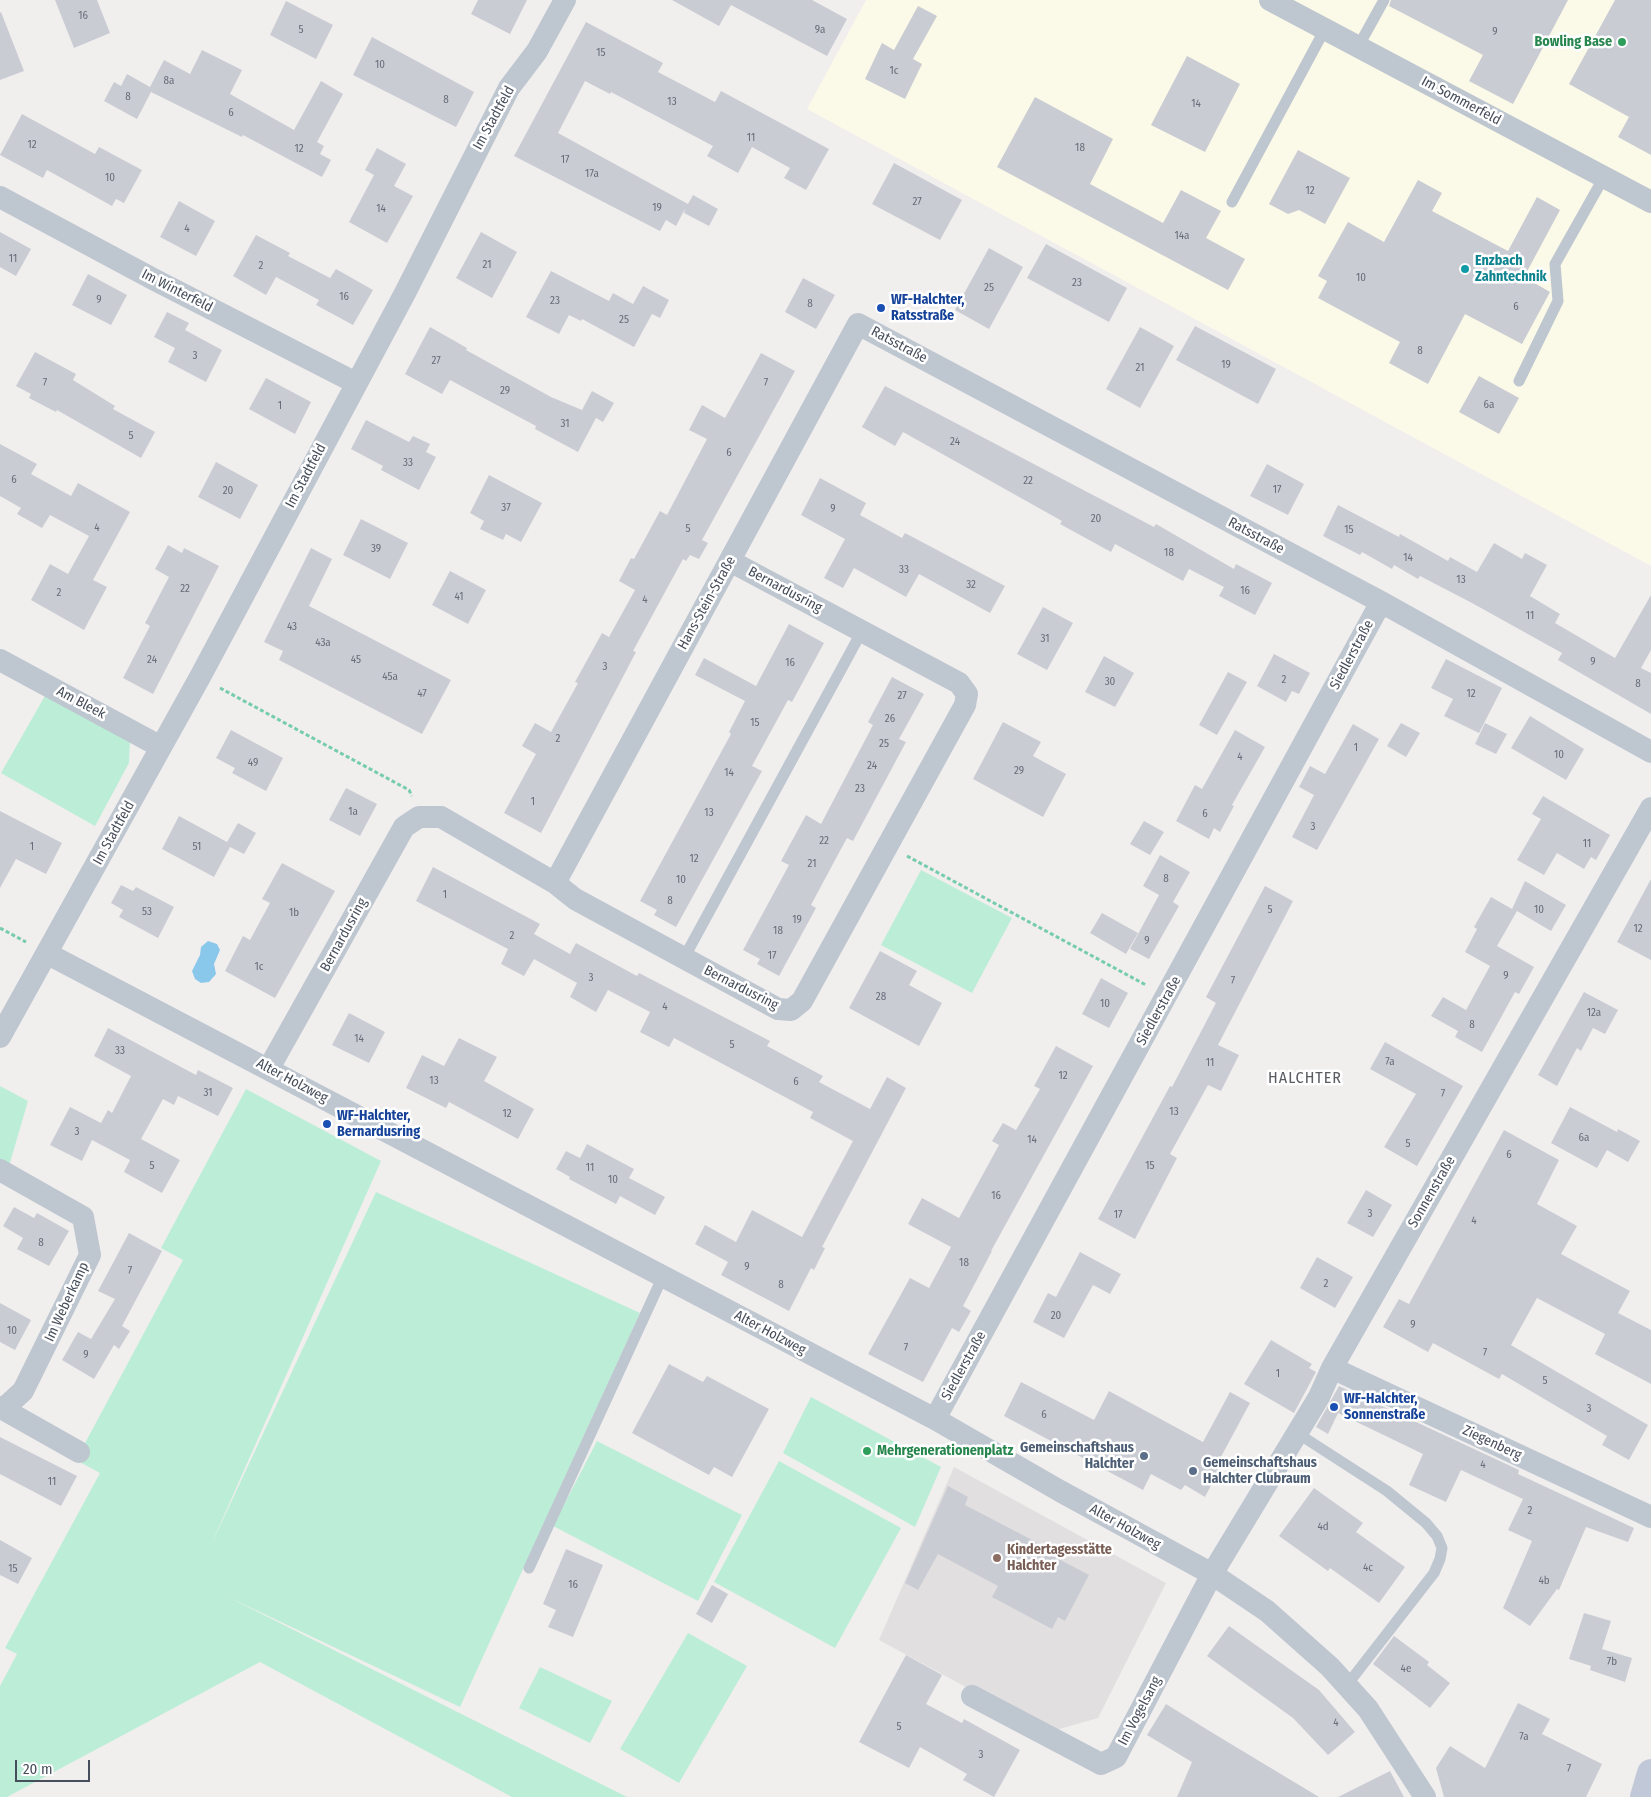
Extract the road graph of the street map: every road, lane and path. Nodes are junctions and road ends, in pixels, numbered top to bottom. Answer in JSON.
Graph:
{"nodes":[{"id":1,"x":565,"y":0,"type":"edge"},
{"id":2,"x":1270,"y":0,"type":"edge"},
{"id":3,"x":1384,"y":0,"type":"edge"},
{"id":4,"x":1325,"y":29,"type":"junction"},
{"id":5,"x":1358,"y":47,"type":"junction"},
{"id":6,"x":1604,"y":177,"type":"junction"},
{"id":7,"x":0,"y":198,"type":"edge"},
{"id":8,"x":1232,"y":202,"type":"dead end"},
{"id":9,"x":1651,"y":202,"type":"edge"},
{"id":10,"x":858,"y":324,"type":"joint"},
{"id":11,"x":1519,"y":381,"type":"dead end"},
{"id":12,"x":356,"y":383,"type":"junction"},
{"id":13,"x":730,"y":561,"type":"junction"},
{"id":14,"x":1381,"y":602,"type":"junction"},
{"id":15,"x":862,"y":631,"type":"junction"},
{"id":16,"x":0,"y":660,"type":"edge"},
{"id":17,"x":200,"y":678,"type":"junction"},
{"id":18,"x":162,"y":747,"type":"junction"},
{"id":19,"x":1651,"y":752,"type":"edge"},
{"id":20,"x":1651,"y":808,"type":"edge"},
{"id":21,"x":419,"y":816,"type":"junction"},
{"id":22,"x":889,"y":846,"type":"junction"},
{"id":23,"x":555,"y":883,"type":"junction"},
{"id":24,"x":0,"y":928,"type":"edge"},
{"id":25,"x":23,"y":940,"type":"dead end"},
{"id":26,"x":48,"y":954,"type":"junction"},
{"id":27,"x":684,"y":958,"type":"junction"},
{"id":28,"x":1167,"y":997,"type":"junction"},
{"id":29,"x":0,"y":1037,"type":"edge"},
{"id":30,"x":270,"y":1068,"type":"junction"},
{"id":31,"x":0,"y":1170,"type":"edge"},
{"id":32,"x":663,"y":1276,"type":"junction"},
{"id":33,"x":1332,"y":1368,"type":"junction"},
{"id":34,"x":1,"y":1408,"type":"edge"},
{"id":35,"x":935,"y":1419,"type":"junction"},
{"id":36,"x":1297,"y":1433,"type":"junction"},
{"id":37,"x":79,"y":1452,"type":"dead end"},
{"id":38,"x":1651,"y":1517,"type":"edge"},
{"id":39,"x":529,"y":1568,"type":"dead end"},
{"id":40,"x":1212,"y":1574,"type":"junction"},
{"id":41,"x":1348,"y":1685,"type":"junction"},
{"id":42,"x":972,"y":1696,"type":"dead end"},
{"id":43,"x":1651,"y":1773,"type":"edge"},
{"id":44,"x":1425,"y":1797,"type":"edge"},
{"id":45,"x":1644,"y":1797,"type":"edge"}],
"edges":[{"from":1,"to":12,"type":"street","name":"Im Stadtfeld"},
{"from":2,"to":4,"type":"street","name":"Im Sommerfeld"},
{"from":3,"to":5,"type":"lane"},
{"from":4,"to":5,"type":"street","name":"Im Sommerfeld"},
{"from":4,"to":8,"type":"lane"},
{"from":5,"to":6,"type":"street","name":"Im Sommerfeld"},
{"from":6,"to":9,"type":"street","name":"Im Sommerfeld"},
{"from":6,"to":11,"type":"lane"},
{"from":7,"to":12,"type":"street","name":"Im Winterfeld"},
{"from":10,"to":13,"type":"street","name":"Hans-Stein-Straße"},
{"from":10,"to":14,"type":"street","name":"Ratsstraße"},
{"from":12,"to":17,"type":"street","name":"Im Stadtfeld"},
{"from":13,"to":15,"type":"street","name":"Bernardusring"},
{"from":13,"to":23,"type":"street","name":"Hans-Stein-Straße"},
{"from":14,"to":19,"type":"street","name":"Ratsstraße"},
{"from":14,"to":28,"type":"street","name":"Siedlerstraße"},
{"from":15,"to":22,"type":"street","name":"Bernardusring"},
{"from":15,"to":27,"type":"lane"},
{"from":16,"to":18,"type":"street","name":"Am Bleek"},
{"from":17,"to":18,"type":"street","name":"Im Stadtfeld"},
{"from":17,"to":21,"type":"path"},
{"from":18,"to":26,"type":"street","name":"Im Stadtfeld"},
{"from":20,"to":33,"type":"street","name":"Sonnenstraße"},
{"from":21,"to":23,"type":"street","name":"Bernardusring"},
{"from":21,"to":30,"type":"street","name":"Bernardusring"},
{"from":22,"to":27,"type":"street","name":"Bernardusring"},
{"from":22,"to":28,"type":"path"},
{"from":23,"to":27,"type":"street","name":"Bernardusring"},
{"from":24,"to":25,"type":"path"},
{"from":26,"to":29,"type":"street","name":"Im Stadtfeld"},
{"from":26,"to":30,"type":"street","name":"Alter Holzweg"},
{"from":28,"to":35,"type":"street","name":"Siedlerstraße"},
{"from":30,"to":32,"type":"street","name":"Alter Holzweg"},
{"from":31,"to":34,"type":"street","name":"Im Weberkamp"},
{"from":32,"to":35,"type":"street","name":"Alter Holzweg"},
{"from":32,"to":39,"type":"lane"},
{"from":33,"to":36,"type":"street","name":"Sonnenstraße"},
{"from":33,"to":38,"type":"street","name":"Ziegenberg"},
{"from":34,"to":37,"type":"street","name":"Im Weberkamp"},
{"from":35,"to":40,"type":"street","name":"Alter Holzweg"},
{"from":36,"to":40,"type":"street","name":"Sonnenstraße"},
{"from":36,"to":41,"type":"lane"},
{"from":40,"to":41,"type":"street","name":"Alter Holzweg"},
{"from":40,"to":42,"type":"street","name":"Im Vogelsang"},
{"from":41,"to":44,"type":"street","name":"Alter Holzweg"},
{"from":43,"to":45,"type":"main road"}]}
